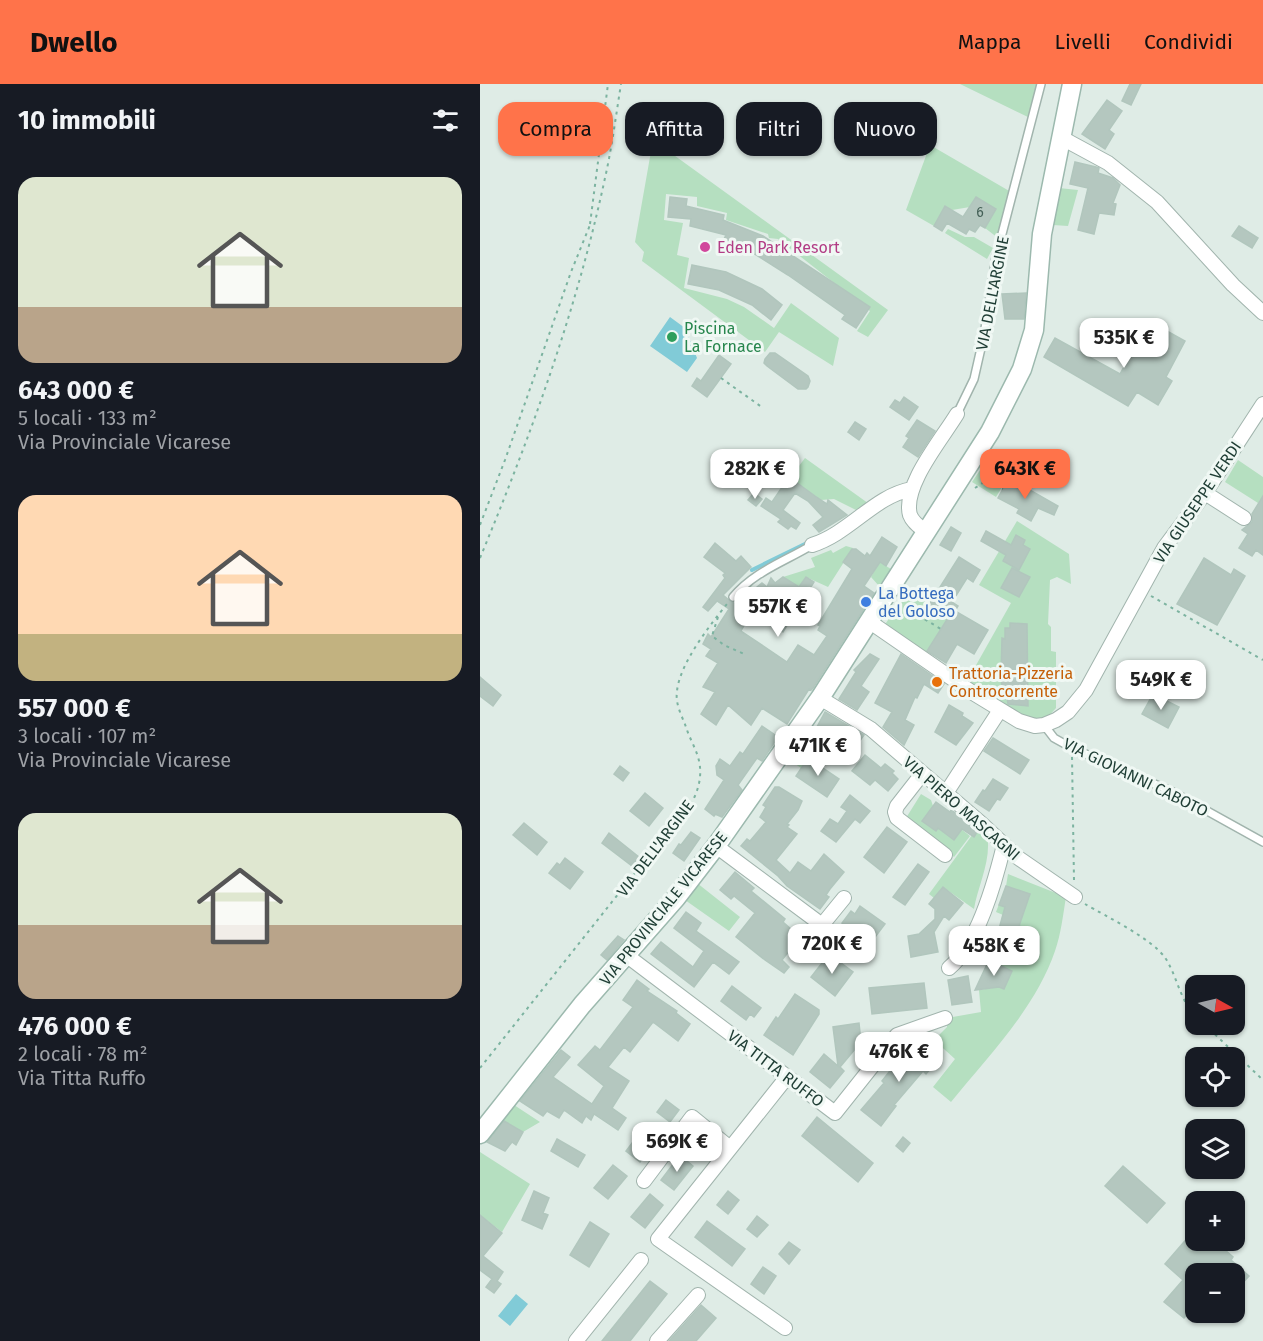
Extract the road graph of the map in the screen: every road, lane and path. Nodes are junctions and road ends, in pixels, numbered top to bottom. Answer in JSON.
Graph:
{"nodes":[{"id":1,"x":608,"y":84,"type":"edge"},
{"id":2,"x":621,"y":84,"type":"edge"},
{"id":3,"x":1041,"y":84,"type":"edge"},
{"id":4,"x":1072,"y":84,"type":"edge"},
{"id":5,"x":1060,"y":137,"type":"junction"},
{"id":6,"x":592,"y":226,"type":"junction"},
{"id":7,"x":1263,"y":313,"type":"edge"},
{"id":8,"x":721,"y":378,"type":"dead end"},
{"id":9,"x":1263,"y":404,"type":"edge"},
{"id":10,"x":763,"y":408,"type":"dead end"},
{"id":11,"x":957,"y":414,"type":"joint"},
{"id":12,"x":975,"y":488,"type":"dead end"},
{"id":13,"x":912,"y":489,"type":"junction"},
{"id":14,"x":1003,"y":489,"type":"dead end"},
{"id":15,"x":1205,"y":493,"type":"junction"},
{"id":16,"x":1244,"y":518,"type":"dead end"},
{"id":17,"x":480,"y":525,"type":"edge"},
{"id":18,"x":926,"y":532,"type":"junction"},
{"id":19,"x":813,"y":545,"type":"joint"},
{"id":20,"x":480,"y":558,"type":"edge"},
{"id":21,"x":1141,"y":590,"type":"junction"},
{"id":22,"x":733,"y":597,"type":"joint"},
{"id":23,"x":899,"y":604,"type":"dead end"},
{"id":24,"x":718,"y":616,"type":"junction"},
{"id":25,"x":870,"y":622,"type":"junction"},
{"id":26,"x":941,"y":629,"type":"dead end"},
{"id":27,"x":744,"y":654,"type":"dead end"},
{"id":28,"x":1263,"y":660,"type":"edge"},
{"id":29,"x":820,"y":698,"type":"junction"},
{"id":30,"x":1000,"y":710,"type":"junction"},
{"id":31,"x":1044,"y":725,"type":"junction"},
{"id":32,"x":1072,"y":748,"type":"junction"},
{"id":33,"x":922,"y":774,"type":"junction"},
{"id":34,"x":947,"y":790,"type":"junction"},
{"id":35,"x":1263,"y":842,"type":"edge"},
{"id":36,"x":1004,"y":845,"type":"junction"},
{"id":37,"x":716,"y":846,"type":"junction"},
{"id":38,"x":945,"y":855,"type":"dead end"},
{"id":39,"x":1075,"y":897,"type":"junction"},
{"id":40,"x":844,"y":898,"type":"dead end"},
{"id":41,"x":626,"y":955,"type":"junction"},
{"id":42,"x":949,"y":968,"type":"dead end"},
{"id":43,"x":1185,"y":1002,"type":"edge"},
{"id":44,"x":945,"y":1018,"type":"dead end"},
{"id":45,"x":1216,"y":1035,"type":"edge"},
{"id":46,"x":480,"y":1068,"type":"edge"},
{"id":47,"x":787,"y":1077,"type":"junction"},
{"id":48,"x":1263,"y":1080,"type":"edge"},
{"id":49,"x":480,"y":1134,"type":"edge"},
{"id":50,"x":730,"y":1148,"type":"junction"},
{"id":51,"x":644,"y":1181,"type":"dead end"},
{"id":52,"x":641,"y":1260,"type":"dead end"},
{"id":53,"x":698,"y":1295,"type":"dead end"},
{"id":54,"x":785,"y":1328,"type":"dead end"},
{"id":55,"x":576,"y":1341,"type":"edge"},
{"id":56,"x":657,"y":1341,"type":"edge"}],
"edges":[{"from":1,"to":6,"type":"path"},
{"from":2,"to":6,"type":"path"},
{"from":3,"to":11,"type":"lane","name":"VIA DELL'ARGINE"},
{"from":4,"to":5,"type":"main road","name":"VIA PROVINCIALE VICARESE"},
{"from":5,"to":7,"type":"street"},
{"from":5,"to":18,"type":"main road","name":"VIA PROVINCIALE VICARESE"},
{"from":6,"to":17,"type":"path"},
{"from":6,"to":20,"type":"path"},
{"from":8,"to":10,"type":"path"},
{"from":9,"to":15,"type":"street","name":"VIA GIUSEPPE VERDI"},
{"from":11,"to":13,"type":"street","name":"VIA DELL'ARGINE"},
{"from":12,"to":14,"type":"path"},
{"from":13,"to":18,"type":"street","name":"VIA DELL'ARGINE"},
{"from":13,"to":19,"type":"street"},
{"from":15,"to":16,"type":"street"},
{"from":15,"to":21,"type":"street","name":"VIA GIUSEPPE VERDI"},
{"from":18,"to":25,"type":"main road","name":"VIA PROVINCIALE VICARESE"},
{"from":19,"to":22,"type":"lane"},
{"from":21,"to":28,"type":"path"},
{"from":21,"to":31,"type":"street","name":"VIA GIUSEPPE VERDI"},
{"from":22,"to":24,"type":"path","name":"VIA DELL'ARGINE"},
{"from":23,"to":26,"type":"path"},
{"from":24,"to":27,"type":"path"},
{"from":24,"to":46,"type":"path","name":"VIA DELL'ARGINE"},
{"from":25,"to":29,"type":"main road","name":"VIA PROVINCIALE VICARESE"},
{"from":25,"to":30,"type":"street"},
{"from":29,"to":33,"type":"street","name":"VIA PIERO MASCAGNI"},
{"from":29,"to":37,"type":"main road","name":"VIA PROVINCIALE VICARESE"},
{"from":30,"to":31,"type":"street"},
{"from":30,"to":34,"type":"street"},
{"from":31,"to":32,"type":"lane","name":"VIA GIOVANNI CABOTO"},
{"from":32,"to":35,"type":"lane","name":"VIA GIOVANNI CABOTO"},
{"from":32,"to":39,"type":"path"},
{"from":33,"to":34,"type":"street","name":"VIA PIERO MASCAGNI"},
{"from":33,"to":38,"type":"street"},
{"from":34,"to":36,"type":"street","name":"VIA PIERO MASCAGNI"},
{"from":36,"to":39,"type":"street","name":"VIA PIERO MASCAGNI"},
{"from":36,"to":42,"type":"street"},
{"from":37,"to":40,"type":"street"},
{"from":37,"to":41,"type":"main road","name":"VIA PROVINCIALE VICARESE"},
{"from":39,"to":43,"type":"path"},
{"from":41,"to":47,"type":"street","name":"VIA TITTA RUFFO"},
{"from":41,"to":49,"type":"main road","name":"VIA PROVINCIALE VICARESE"},
{"from":44,"to":47,"type":"street","name":"VIA TITTA RUFFO"},
{"from":45,"to":48,"type":"path"},
{"from":47,"to":50,"type":"street"},
{"from":50,"to":51,"type":"street"},
{"from":50,"to":54,"type":"street"},
{"from":52,"to":55,"type":"street"},
{"from":53,"to":56,"type":"street"}]}
